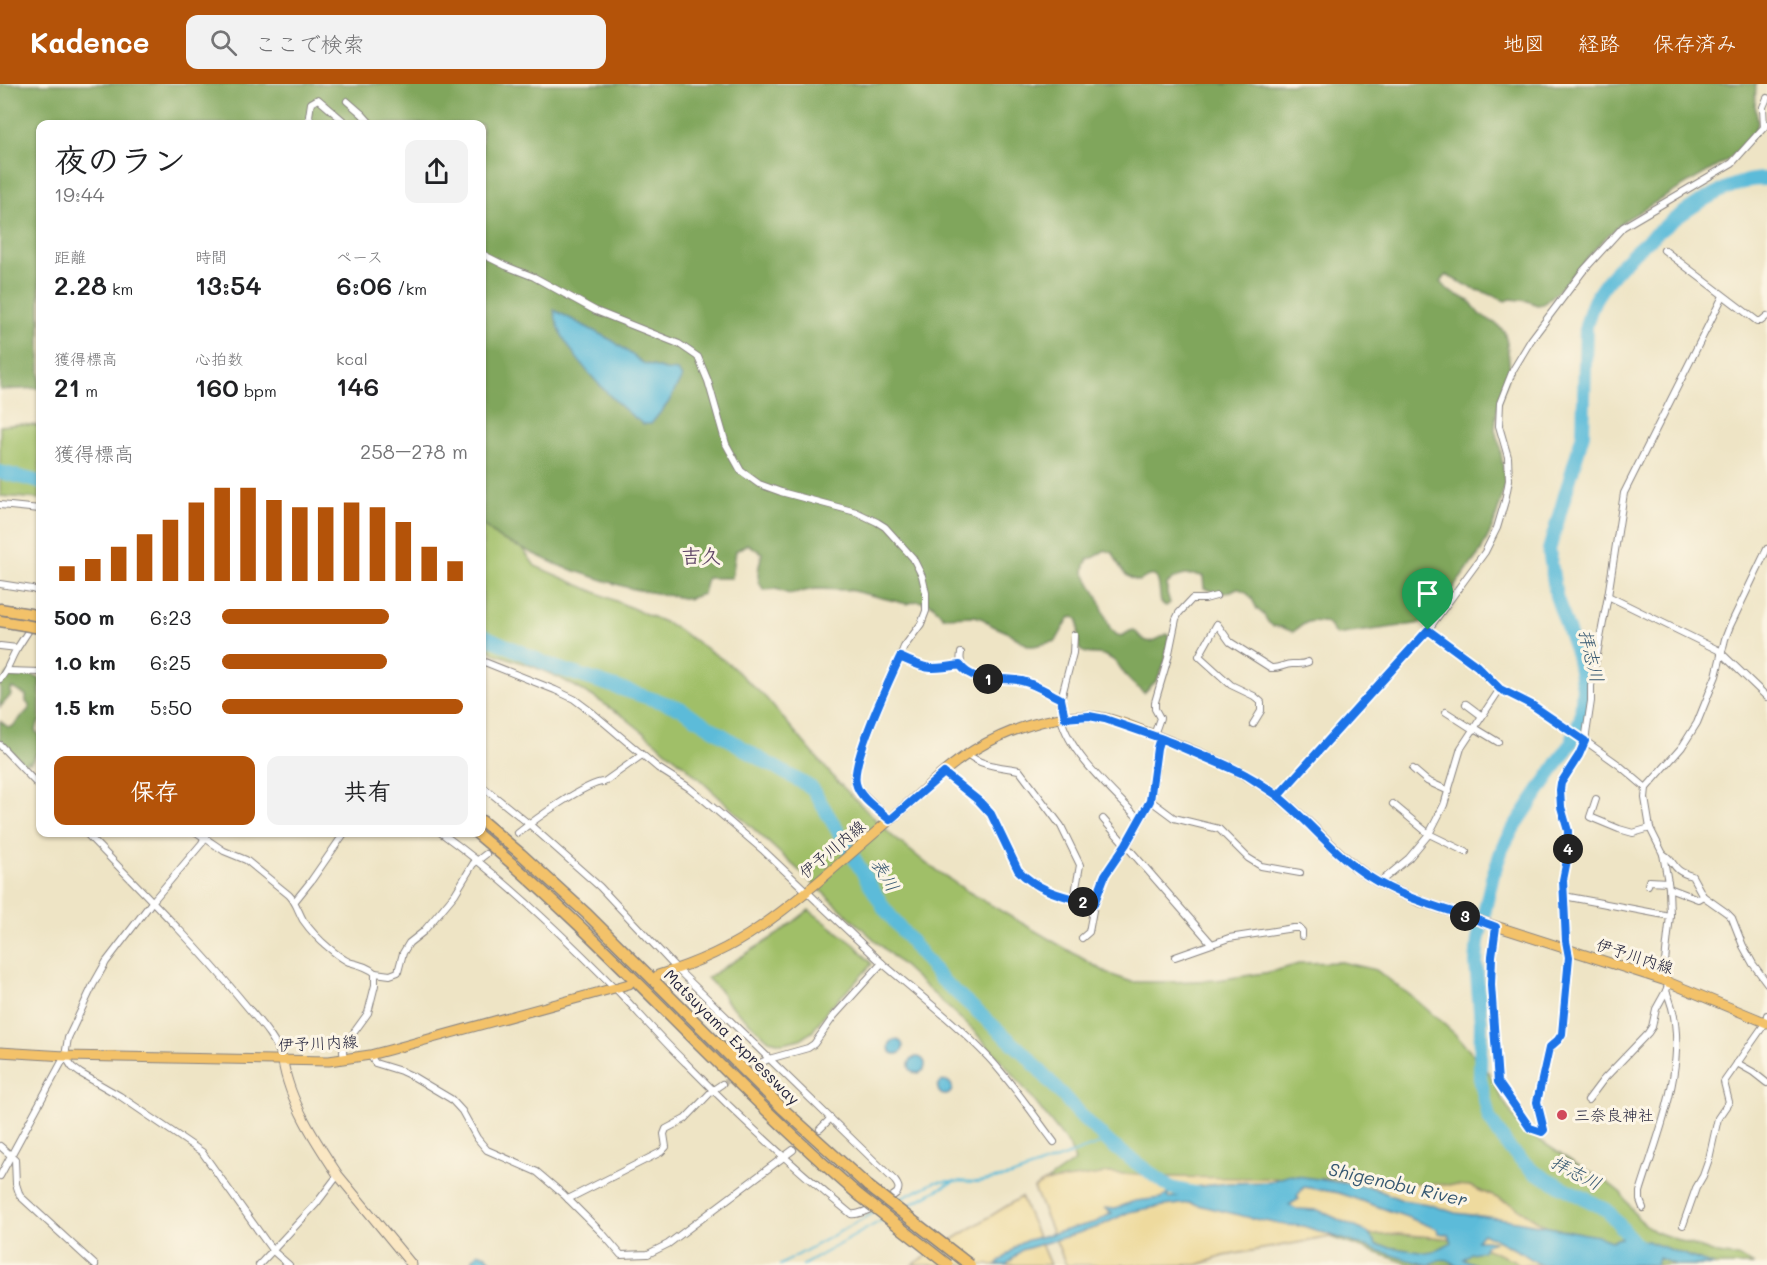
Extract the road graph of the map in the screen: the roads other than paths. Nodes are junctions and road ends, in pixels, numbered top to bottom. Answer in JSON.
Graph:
{"nodes":[{"id":1,"x":1767,"y":98,"type":"edge"},
{"id":2,"x":347,"y":101,"type":"dead end"},
{"id":3,"x":310,"y":120,"type":"edge"},
{"id":4,"x":342,"y":120,"type":"edge"},
{"id":5,"x":367,"y":120,"type":"edge"},
{"id":6,"x":1766,"y":125,"type":"edge"},
{"id":7,"x":1664,"y":250,"type":"dead end"},
{"id":8,"x":486,"y":256,"type":"edge"},
{"id":9,"x":1723,"y":296,"type":"junction"},
{"id":10,"x":1767,"y":316,"type":"edge"},
{"id":11,"x":0,"y":505,"type":"edge"},
{"id":12,"x":36,"y":509,"type":"edge"},
{"id":13,"x":1767,"y":549,"type":"edge"},
{"id":14,"x":0,"y":584,"type":"edge"},
{"id":15,"x":36,"y":590,"type":"edge"},
{"id":16,"x":1216,"y":596,"type":"dead end"},
{"id":17,"x":1608,"y":596,"type":"junction"},
{"id":18,"x":0,"y":609,"type":"edge"},
{"id":19,"x":36,"y":614,"type":"edge"},
{"id":20,"x":36,"y":616,"type":"edge"},
{"id":21,"x":0,"y":621,"type":"edge"},
{"id":22,"x":36,"y":627,"type":"edge"},
{"id":23,"x":1428,"y":630,"type":"junction"},
{"id":24,"x":1074,"y":636,"type":"dead end"},
{"id":25,"x":0,"y":646,"type":"edge"},
{"id":26,"x":17,"y":648,"type":"junction"},
{"id":27,"x":961,"y":653,"type":"dead end"},
{"id":28,"x":1722,"y":655,"type":"junction"},
{"id":29,"x":900,"y":657,"type":"junction"},
{"id":30,"x":486,"y":662,"type":"edge"},
{"id":31,"x":1308,"y":662,"type":"dead end"},
{"id":32,"x":960,"y":665,"type":"junction"},
{"id":33,"x":7,"y":671,"type":"junction"},
{"id":34,"x":36,"y":672,"type":"edge"},
{"id":35,"x":0,"y":679,"type":"edge"},
{"id":36,"x":1500,"y":689,"type":"junction"},
{"id":37,"x":1767,"y":697,"type":"edge"},
{"id":38,"x":1061,"y":699,"type":"junction"},
{"id":39,"x":1466,"y":704,"type":"dead end"},
{"id":40,"x":1446,"y":712,"type":"dead end"},
{"id":41,"x":1482,"y":716,"type":"junction"},
{"id":42,"x":1063,"y":718,"type":"junction"},
{"id":43,"x":1252,"y":724,"type":"dead end"},
{"id":44,"x":1474,"y":729,"type":"junction"},
{"id":45,"x":1157,"y":736,"type":"junction"},
{"id":46,"x":1584,"y":740,"type":"junction"},
{"id":47,"x":1498,"y":742,"type":"dead end"},
{"id":48,"x":0,"y":745,"type":"edge"},
{"id":49,"x":968,"y":754,"type":"junction"},
{"id":50,"x":642,"y":755,"type":"junction"},
{"id":51,"x":1413,"y":769,"type":"dead end"},
{"id":52,"x":944,"y":773,"type":"junction"},
{"id":53,"x":36,"y":783,"type":"edge"},
{"id":54,"x":1646,"y":788,"type":"junction"},
{"id":55,"x":486,"y":789,"type":"edge"},
{"id":56,"x":1449,"y":790,"type":"junction"},
{"id":57,"x":1278,"y":796,"type":"junction"},
{"id":58,"x":1596,"y":799,"type":"dead end"},
{"id":59,"x":1150,"y":801,"type":"junction"},
{"id":60,"x":1393,"y":804,"type":"dead end"},
{"id":61,"x":1103,"y":819,"type":"dead end"},
{"id":62,"x":1139,"y":819,"type":"junction"},
{"id":63,"x":888,"y":821,"type":"junction"},
{"id":64,"x":486,"y":824,"type":"edge"},
{"id":65,"x":529,"y":824,"type":"junction"},
{"id":66,"x":1650,"y":828,"type":"junction"},
{"id":67,"x":518,"y":833,"type":"dead end"},
{"id":68,"x":1429,"y":834,"type":"junction"},
{"id":69,"x":90,"y":837,"type":"edge"},
{"id":70,"x":203,"y":837,"type":"edge"},
{"id":71,"x":207,"y":837,"type":"edge"},
{"id":72,"x":342,"y":837,"type":"edge"},
{"id":73,"x":447,"y":837,"type":"edge"},
{"id":74,"x":481,"y":837,"type":"edge"},
{"id":75,"x":1126,"y":844,"type":"junction"},
{"id":76,"x":1466,"y":852,"type":"dead end"},
{"id":77,"x":486,"y":854,"type":"dead end"},
{"id":78,"x":1663,"y":854,"type":"junction"},
{"id":79,"x":478,"y":860,"type":"junction"},
{"id":80,"x":1300,"y":873,"type":"dead end"},
{"id":81,"x":1379,"y":883,"type":"junction"},
{"id":82,"x":1648,"y":885,"type":"dead end"},
{"id":83,"x":1668,"y":885,"type":"junction"},
{"id":84,"x":808,"y":888,"type":"junction"},
{"id":85,"x":1564,"y":896,"type":"junction"},
{"id":86,"x":1703,"y":896,"type":"junction"},
{"id":87,"x":1074,"y":899,"type":"junction"},
{"id":88,"x":295,"y":901,"type":"junction"},
{"id":89,"x":152,"y":902,"type":"junction"},
{"id":90,"x":1094,"y":904,"type":"junction"},
{"id":91,"x":1670,"y":916,"type":"junction"},
{"id":92,"x":1494,"y":926,"type":"junction"},
{"id":93,"x":1302,"y":936,"type":"dead end"},
{"id":94,"x":1082,"y":938,"type":"dead end"},
{"id":95,"x":1211,"y":943,"type":"junction"},
{"id":96,"x":1568,"y":949,"type":"junction"},
{"id":97,"x":1175,"y":957,"type":"dead end"},
{"id":98,"x":882,"y":963,"type":"junction"},
{"id":99,"x":677,"y":969,"type":"junction"},
{"id":100,"x":375,"y":973,"type":"junction"},
{"id":101,"x":658,"y":975,"type":"dead end"},
{"id":102,"x":1767,"y":983,"type":"edge"},
{"id":103,"x":629,"y":984,"type":"dead end"},
{"id":104,"x":1666,"y":985,"type":"junction"},
{"id":105,"x":614,"y":987,"type":"junction"},
{"id":106,"x":1767,"y":1015,"type":"edge"},
{"id":107,"x":1767,"y":1022,"type":"edge"},
{"id":108,"x":0,"y":1052,"type":"edge"},
{"id":109,"x":370,"y":1054,"type":"junction"},
{"id":110,"x":65,"y":1056,"type":"junction"},
{"id":111,"x":344,"y":1059,"type":"junction"},
{"id":112,"x":769,"y":1059,"type":"junction"},
{"id":113,"x":283,"y":1061,"type":"junction"},
{"id":114,"x":1737,"y":1063,"type":"junction"},
{"id":115,"x":756,"y":1065,"type":"tunnel mouth"},
{"id":116,"x":1767,"y":1083,"type":"edge"},
{"id":117,"x":722,"y":1084,"type":"tunnel mouth"},
{"id":118,"x":713,"y":1090,"type":"junction"},
{"id":119,"x":1588,"y":1100,"type":"dead end"},
{"id":120,"x":830,"y":1119,"type":"junction"},
{"id":121,"x":820,"y":1129,"type":"dead end"},
{"id":122,"x":1054,"y":1142,"type":"dead end"},
{"id":123,"x":0,"y":1146,"type":"edge"},
{"id":124,"x":793,"y":1150,"type":"dead end"},
{"id":125,"x":11,"y":1155,"type":"junction"},
{"id":126,"x":783,"y":1156,"type":"junction"},
{"id":127,"x":338,"y":1175,"type":"junction"},
{"id":128,"x":0,"y":1176,"type":"edge"},
{"id":129,"x":568,"y":1199,"type":"junction"},
{"id":130,"x":1643,"y":1208,"type":"dead end"},
{"id":131,"x":1683,"y":1225,"type":"dead end"},
{"id":132,"x":272,"y":1250,"type":"junction"},
{"id":133,"x":95,"y":1265,"type":"edge"},
{"id":134,"x":259,"y":1265,"type":"edge"},
{"id":135,"x":288,"y":1265,"type":"edge"},
{"id":136,"x":412,"y":1265,"type":"edge"},
{"id":137,"x":948,"y":1265,"type":"edge"},
{"id":138,"x":970,"y":1265,"type":"edge"}],
"edges":[{"from":1,"to":6,"type":"street"},
{"from":2,"to":5,"type":"street"},
{"from":3,"to":4,"type":"street"},
{"from":6,"to":23,"type":"street"},
{"from":7,"to":9,"type":"street"},
{"from":8,"to":29,"type":"street"},
{"from":9,"to":10,"type":"street"},
{"from":9,"to":17,"type":"street"},
{"from":11,"to":12,"type":"street"},
{"from":13,"to":28,"type":"street"},
{"from":14,"to":15,"type":"street"},
{"from":16,"to":45,"type":"street"},
{"from":17,"to":28,"type":"street"},
{"from":17,"to":46,"type":"street"},
{"from":18,"to":19,"type":"highway"},
{"from":20,"to":26,"type":"street"},
{"from":21,"to":22,"type":"highway","bridge":true},
{"from":23,"to":36,"type":"street"},
{"from":23,"to":57,"type":"street"},
{"from":24,"to":38,"type":"street"},
{"from":25,"to":26,"type":"street"},
{"from":26,"to":33,"type":"street"},
{"from":27,"to":32,"type":"street"},
{"from":28,"to":37,"type":"street"},
{"from":28,"to":54,"type":"street"},
{"from":29,"to":32,"type":"street"},
{"from":29,"to":63,"type":"street"},
{"from":30,"to":50,"type":"street"},
{"from":31,"to":43,"type":"street"},
{"from":32,"to":38,"type":"street"},
{"from":33,"to":34,"type":"street"},
{"from":33,"to":35,"type":"street"},
{"from":36,"to":41,"type":"street"},
{"from":36,"to":46,"type":"street"},
{"from":38,"to":42,"type":"street"},
{"from":39,"to":41,"type":"street"},
{"from":40,"to":44,"type":"street"},
{"from":41,"to":44,"type":"street"},
{"from":42,"to":45,"type":"main road","name":"伊予川内線"},
{"from":42,"to":49,"type":"main road","name":"伊予川内線"},
{"from":42,"to":62,"type":"street"},
{"from":44,"to":47,"type":"street"},
{"from":44,"to":56,"type":"street"},
{"from":45,"to":57,"type":"main road","name":"伊予川内線"},
{"from":45,"to":59,"type":"street"},
{"from":46,"to":54,"type":"street"},
{"from":46,"to":85,"type":"street"},
{"from":48,"to":53,"type":"street"},
{"from":49,"to":52,"type":"main road","name":"伊予川内線"},
{"from":49,"to":87,"type":"street"},
{"from":50,"to":65,"type":"street"},
{"from":50,"to":84,"type":"street"},
{"from":51,"to":56,"type":"street"},
{"from":52,"to":63,"type":"main road","name":"伊予川内線"},
{"from":52,"to":87,"type":"street"},
{"from":54,"to":66,"type":"street"},
{"from":55,"to":65,"type":"street"},
{"from":56,"to":68,"type":"street"},
{"from":57,"to":81,"type":"main road","name":"伊予川内線"},
{"from":58,"to":66,"type":"street"},
{"from":59,"to":62,"type":"street"},
{"from":59,"to":80,"type":"street"},
{"from":60,"to":68,"type":"street"},
{"from":61,"to":75,"type":"street"},
{"from":62,"to":75,"type":"street"},
{"from":63,"to":84,"type":"main road","name":"伊予川内線"},
{"from":64,"to":138,"type":"highway","name":"Matsuyama Expressway","bridge":true},
{"from":65,"to":67,"type":"street"},
{"from":65,"to":99,"type":"street"},
{"from":66,"to":78,"type":"street"},
{"from":68,"to":76,"type":"street"},
{"from":68,"to":81,"type":"street"},
{"from":69,"to":89,"type":"street"},
{"from":70,"to":89,"type":"street"},
{"from":71,"to":88,"type":"street"},
{"from":72,"to":88,"type":"street"},
{"from":73,"to":79,"type":"street"},
{"from":74,"to":137,"type":"highway","name":"Matsuyama Expressway","bridge":true},
{"from":75,"to":90,"type":"street"},
{"from":75,"to":95,"type":"street"},
{"from":77,"to":79,"type":"street"},
{"from":78,"to":83,"type":"street"},
{"from":78,"to":86,"type":"street"},
{"from":79,"to":100,"type":"street"},
{"from":79,"to":105,"type":"street"},
{"from":81,"to":92,"type":"main road","name":"伊予川内線"},
{"from":82,"to":83,"type":"street"},
{"from":83,"to":86,"type":"street"},
{"from":83,"to":91,"type":"street"},
{"from":84,"to":98,"type":"street"},
{"from":84,"to":99,"type":"main road","name":"伊予川内線"},
{"from":85,"to":91,"type":"street"},
{"from":85,"to":96,"type":"street"},
{"from":86,"to":102,"type":"street"},
{"from":87,"to":90,"type":"street"},
{"from":88,"to":100,"type":"street"},
{"from":89,"to":110,"type":"street"},
{"from":89,"to":113,"type":"street"},
{"from":90,"to":94,"type":"street"},
{"from":91,"to":104,"type":"street"},
{"from":92,"to":96,"type":"main road","name":"伊予川内線"},
{"from":92,"to":96,"type":"street"},
{"from":93,"to":95,"type":"street"},
{"from":95,"to":97,"type":"street"},
{"from":96,"to":104,"type":"main road","name":"伊予川内線"},
{"from":98,"to":112,"type":"street"},
{"from":98,"to":122,"type":"street"},
{"from":99,"to":101,"type":"main road","name":"伊予川内線"},
{"from":99,"to":112,"type":"street"},
{"from":100,"to":111,"type":"street"},
{"from":103,"to":105,"type":"main road","name":"伊予川内線"},
{"from":104,"to":107,"type":"main road","name":"伊予川内線"},
{"from":104,"to":119,"type":"street"},
{"from":104,"to":130,"type":"street"},
{"from":105,"to":109,"type":"main road","name":"伊予川内線"},
{"from":105,"to":118,"type":"street"},
{"from":106,"to":107,"type":"street"},
{"from":107,"to":114,"type":"street"},
{"from":108,"to":110,"type":"main road","name":"伊予川内線"},
{"from":109,"to":111,"type":"main road","name":"伊予川内線"},
{"from":109,"to":129,"type":"street"},
{"from":110,"to":113,"type":"main road","name":"伊予川内線"},
{"from":110,"to":125,"type":"street"},
{"from":110,"to":132,"type":"street"},
{"from":111,"to":113,"type":"main road","name":"伊予川内線"},
{"from":112,"to":115,"type":"street"},
{"from":112,"to":120,"type":"street"},
{"from":113,"to":127,"type":"street"},
{"from":114,"to":116,"type":"street"},
{"from":114,"to":131,"type":"street"},
{"from":117,"to":118,"type":"street"},
{"from":118,"to":126,"type":"street"},
{"from":118,"to":129,"type":"street"},
{"from":120,"to":121,"type":"street"},
{"from":120,"to":126,"type":"street"},
{"from":123,"to":125,"type":"street"},
{"from":124,"to":126,"type":"street"},
{"from":125,"to":128,"type":"street"},
{"from":125,"to":133,"type":"street"},
{"from":126,"to":129,"type":"street"},
{"from":127,"to":132,"type":"street"},
{"from":127,"to":136,"type":"street"},
{"from":132,"to":134,"type":"street"},
{"from":132,"to":135,"type":"street"}]}
